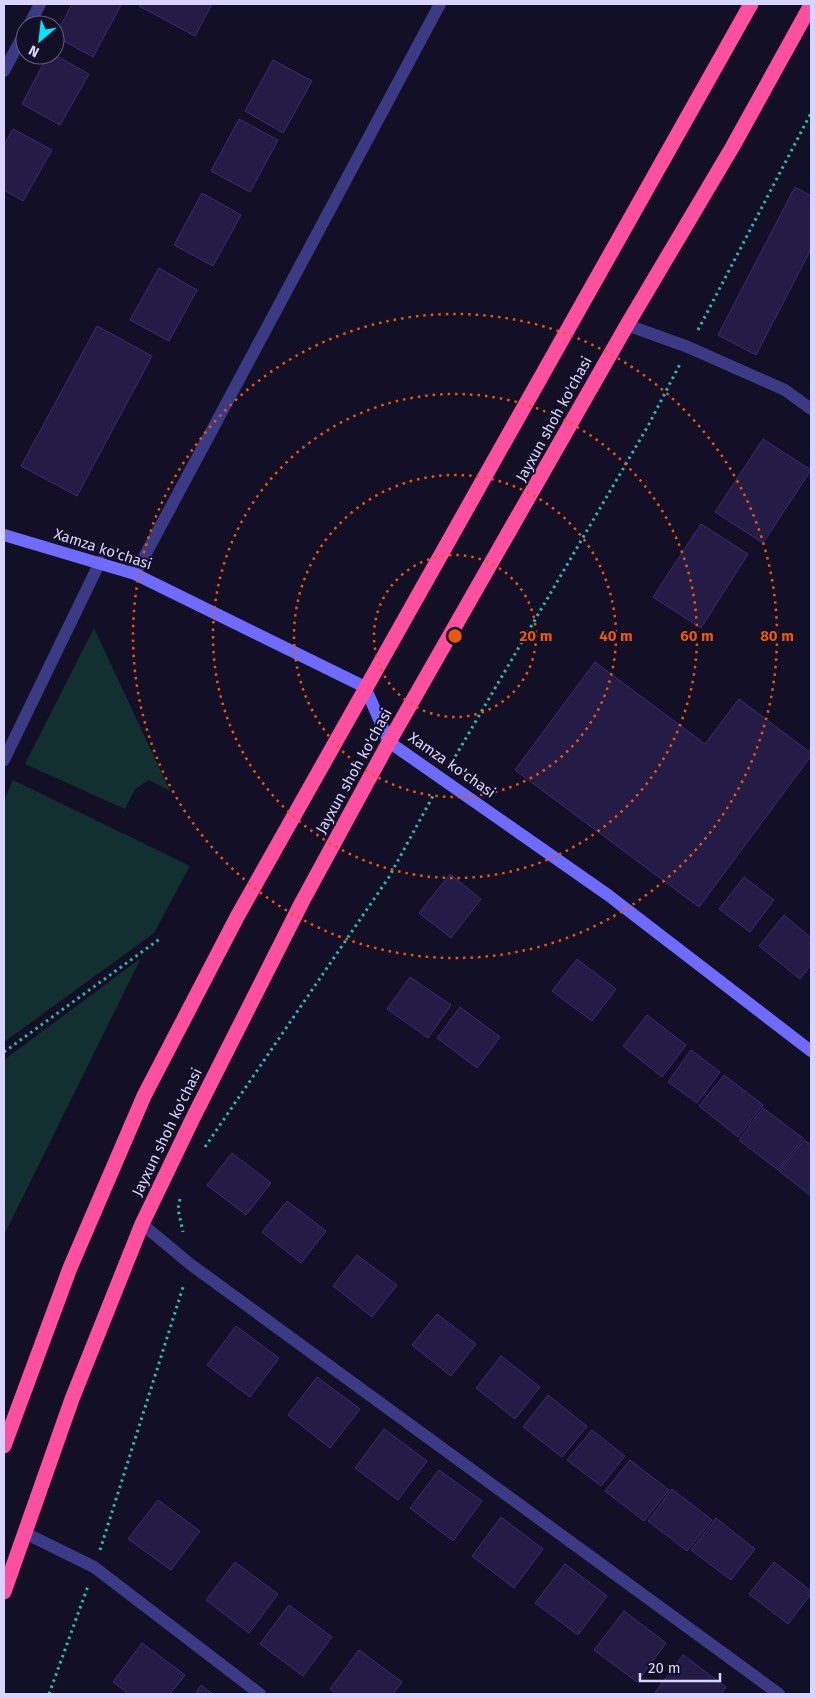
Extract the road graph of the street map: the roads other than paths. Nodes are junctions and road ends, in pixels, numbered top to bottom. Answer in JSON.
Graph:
{"nodes":[{"id":1,"x":440,"y":4,"type":"edge"},
{"id":2,"x":751,"y":4,"type":"edge"},
{"id":3,"x":811,"y":5,"type":"edge"},
{"id":4,"x":15,"y":51,"type":"edge"},
{"id":5,"x":4,"y":71,"type":"edge"},
{"id":6,"x":627,"y":325,"type":"junction"},
{"id":7,"x":811,"y":409,"type":"edge"},
{"id":8,"x":4,"y":535,"type":"edge"},
{"id":9,"x":100,"y":562,"type":"junction"},
{"id":10,"x":135,"y":574,"type":"junction"},
{"id":11,"x":365,"y":687,"type":"junction"},
{"id":12,"x":389,"y":742,"type":"junction"},
{"id":13,"x":4,"y":760,"type":"edge"},
{"id":14,"x":811,"y":1051,"type":"edge"},
{"id":15,"x":142,"y":1224,"type":"junction"},
{"id":16,"x":4,"y":1446,"type":"edge"},
{"id":17,"x":25,"y":1533,"type":"junction"},
{"id":18,"x":4,"y":1592,"type":"edge"},
{"id":19,"x":260,"y":1694,"type":"edge"},
{"id":20,"x":778,"y":1694,"type":"edge"}],
"edges":[{"from":1,"to":10,"type":"street"},
{"from":2,"to":11,"type":"highway","name":"Jayxun shoh ko'chasi"},
{"from":3,"to":6,"type":"highway","name":"Jayxun shoh ko'chasi"},
{"from":4,"to":5,"type":"street"},
{"from":6,"to":7,"type":"street"},
{"from":6,"to":12,"type":"highway","name":"Jayxun shoh ko'chasi"},
{"from":8,"to":9,"type":"street","name":"Xamza ko'chasi"},
{"from":9,"to":10,"type":"street","name":"Xamza ko'chasi"},
{"from":9,"to":13,"type":"street"},
{"from":10,"to":11,"type":"street","name":"Xamza ko'chasi"},
{"from":11,"to":12,"type":"street","name":"Xamza ko'chasi"},
{"from":11,"to":16,"type":"highway","name":"Jayxun shoh ko'chasi"},
{"from":12,"to":14,"type":"street","name":"Xamza ko'chasi"},
{"from":12,"to":15,"type":"highway","name":"Jayxun shoh ko'chasi"},
{"from":15,"to":17,"type":"highway","name":"Jayxun shoh ko'chasi"},
{"from":15,"to":20,"type":"street"},
{"from":17,"to":18,"type":"highway","name":"Jayxun shoh ko'chasi"},
{"from":17,"to":19,"type":"street"}]}
